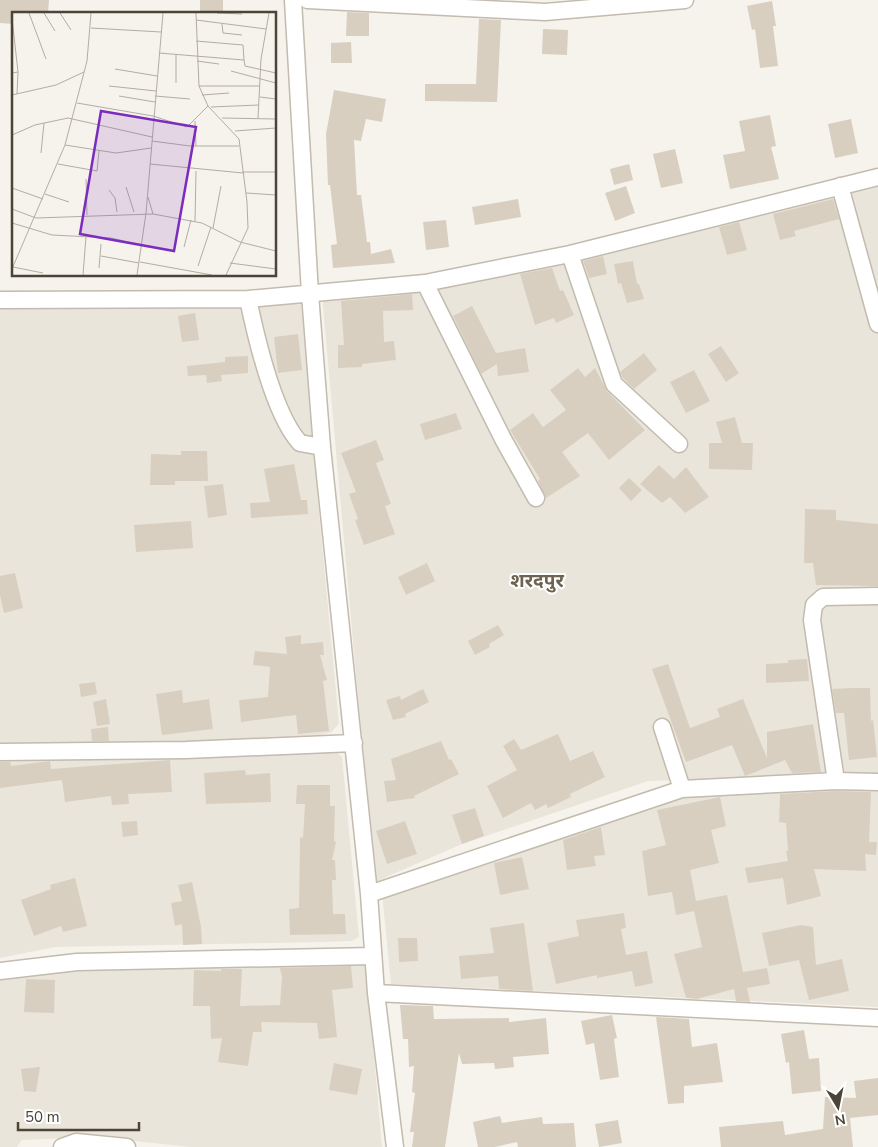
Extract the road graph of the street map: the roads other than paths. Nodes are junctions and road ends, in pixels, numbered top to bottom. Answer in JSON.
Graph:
{"nodes":[{"id":1,"x":293,"y":0,"type":"edge"},
{"id":2,"x":307,"y":0,"type":"edge"},
{"id":3,"x":685,"y":0,"type":"edge"},
{"id":4,"x":878,"y":177,"type":"edge"},
{"id":5,"x":840,"y":186,"type":"junction"},
{"id":6,"x":570,"y":254,"type":"junction"},
{"id":7,"x":425,"y":283,"type":"junction"},
{"id":8,"x":310,"y":294,"type":"junction"},
{"id":9,"x":248,"y":299,"type":"junction"},
{"id":10,"x":0,"y":300,"type":"edge"},
{"id":11,"x":878,"y":324,"type":"edge"},
{"id":12,"x":679,"y":444,"type":"dead end"},
{"id":13,"x":322,"y":447,"type":"junction"},
{"id":14,"x":536,"y":498,"type":"dead end"},
{"id":15,"x":878,"y":596,"type":"edge"},
{"id":16,"x":662,"y":727,"type":"dead end"},
{"id":17,"x":354,"y":743,"type":"junction"},
{"id":18,"x":0,"y":752,"type":"edge"},
{"id":19,"x":836,"y":781,"type":"junction"},
{"id":20,"x":878,"y":782,"type":"edge"},
{"id":21,"x":682,"y":789,"type":"junction"},
{"id":22,"x":369,"y":894,"type":"junction"},
{"id":23,"x":373,"y":956,"type":"junction"},
{"id":24,"x":0,"y":971,"type":"edge"},
{"id":25,"x":376,"y":993,"type":"junction"},
{"id":26,"x":878,"y":1018,"type":"edge"},
{"id":27,"x":62,"y":1147,"type":"edge"},
{"id":28,"x":126,"y":1147,"type":"edge"},
{"id":29,"x":395,"y":1147,"type":"edge"}],
"edges":[{"from":1,"to":8,"type":"street"},
{"from":2,"to":3,"type":"street"},
{"from":4,"to":5,"type":"street"},
{"from":5,"to":6,"type":"street"},
{"from":5,"to":11,"type":"street"},
{"from":6,"to":7,"type":"street"},
{"from":6,"to":12,"type":"street"},
{"from":7,"to":8,"type":"street"},
{"from":7,"to":14,"type":"street"},
{"from":8,"to":9,"type":"street"},
{"from":8,"to":13,"type":"street"},
{"from":9,"to":10,"type":"street"},
{"from":9,"to":13,"type":"street"},
{"from":13,"to":17,"type":"street"},
{"from":15,"to":19,"type":"street"},
{"from":16,"to":21,"type":"street"},
{"from":17,"to":18,"type":"street"},
{"from":17,"to":22,"type":"street"},
{"from":19,"to":20,"type":"street"},
{"from":19,"to":21,"type":"street"},
{"from":21,"to":22,"type":"street"},
{"from":22,"to":23,"type":"street"},
{"from":23,"to":24,"type":"street"},
{"from":23,"to":25,"type":"street"},
{"from":25,"to":26,"type":"street"},
{"from":25,"to":29,"type":"street"},
{"from":27,"to":28,"type":"street"}]}
